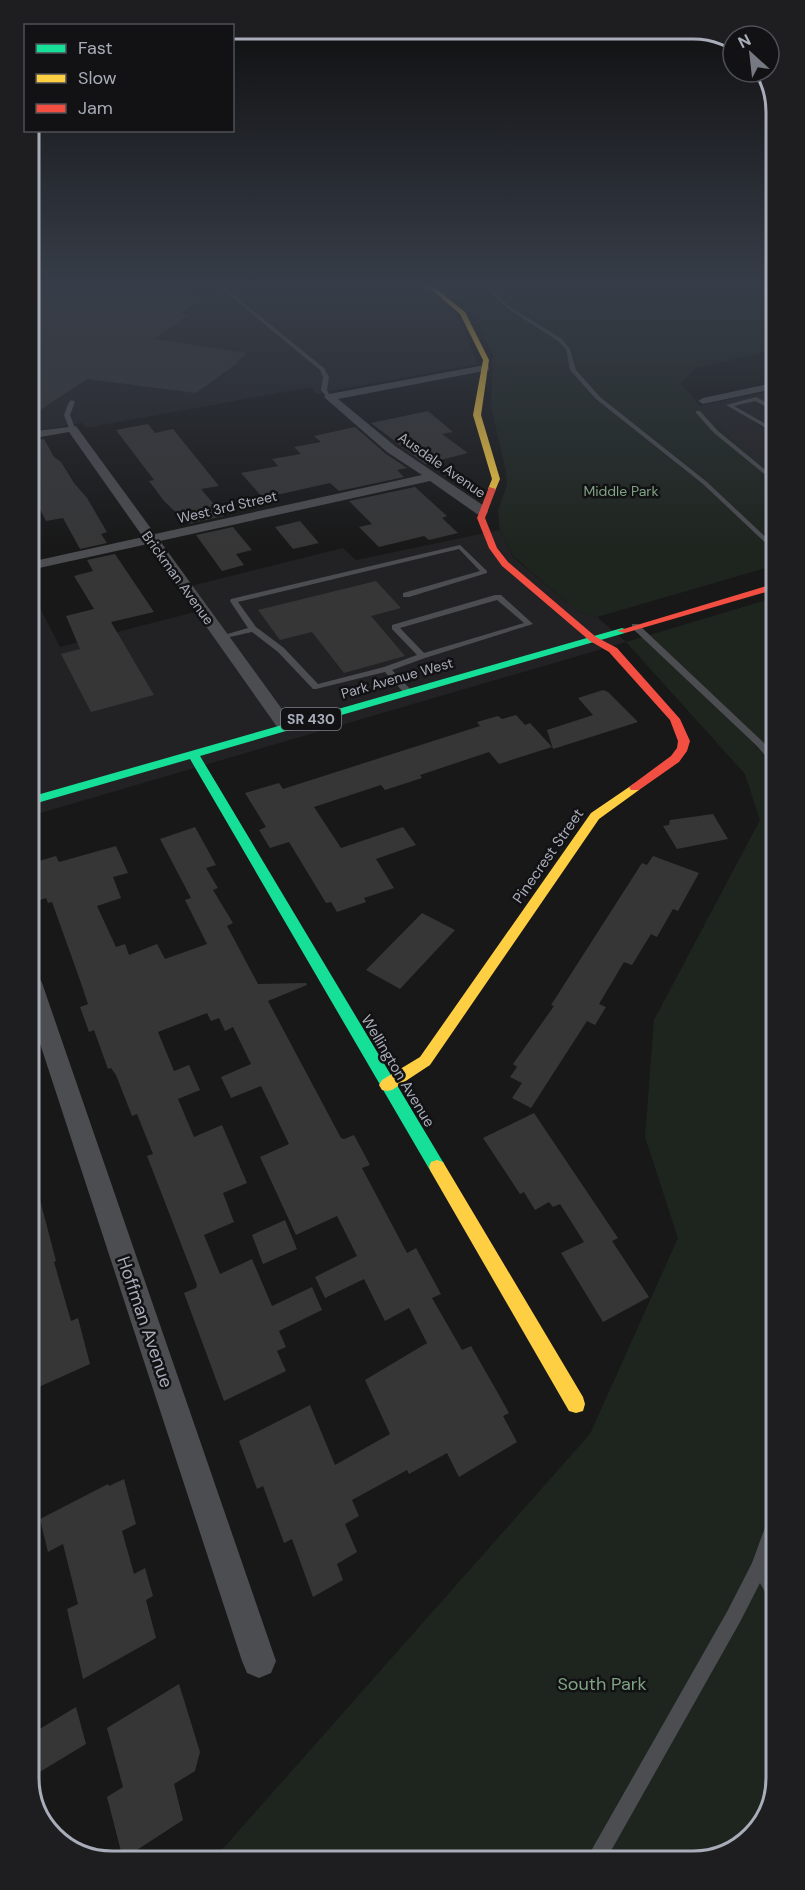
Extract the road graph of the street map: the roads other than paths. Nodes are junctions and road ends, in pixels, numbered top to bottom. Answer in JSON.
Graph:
{"nodes":[{"id":1,"x":324,"y":372,"type":"edge"},
{"id":2,"x":462,"y":372,"type":"edge"},
{"id":3,"x":484,"y":372,"type":"edge"},
{"id":4,"x":574,"y":372,"type":"edge"},
{"id":5,"x":766,"y":388,"type":"edge"},
{"id":6,"x":329,"y":397,"type":"junction"},
{"id":7,"x":703,"y":401,"type":"dead end"},
{"id":8,"x":72,"y":402,"type":"dead end"},
{"id":9,"x":766,"y":404,"type":"edge"},
{"id":10,"x":698,"y":412,"type":"dead end"},
{"id":11,"x":766,"y":426,"type":"edge"},
{"id":12,"x":72,"y":428,"type":"junction"},
{"id":13,"x":39,"y":434,"type":"edge"},
{"id":14,"x":765,"y":473,"type":"edge"},
{"id":15,"x":436,"y":480,"type":"junction"},
{"id":16,"x":495,"y":483,"type":"junction"},
{"id":17,"x":482,"y":511,"type":"junction"},
{"id":18,"x":150,"y":539,"type":"junction"},
{"id":19,"x":766,"y":540,"type":"edge"},
{"id":20,"x":39,"y":564,"type":"edge"},
{"id":21,"x":505,"y":564,"type":"junction"},
{"id":22,"x":485,"y":572,"type":"junction"},
{"id":23,"x":766,"y":589,"type":"edge"},
{"id":24,"x":406,"y":595,"type":"dead end"},
{"id":25,"x":635,"y":627,"type":"junction"},
{"id":26,"x":253,"y":628,"type":"junction"},
{"id":27,"x":221,"y":637,"type":"junction"},
{"id":28,"x":593,"y":639,"type":"junction"},
{"id":29,"x":422,"y":656,"type":"junction"},
{"id":30,"x":387,"y":669,"type":"junction"},
{"id":31,"x":408,"y":692,"type":"junction"},
{"id":32,"x":286,"y":727,"type":"junction"},
{"id":33,"x":766,"y":752,"type":"edge"},
{"id":34,"x":193,"y":754,"type":"junction"},
{"id":35,"x":39,"y":798,"type":"edge"},
{"id":36,"x":39,"y":1007,"type":"edge"},
{"id":37,"x":387,"y":1084,"type":"junction"},
{"id":38,"x":576,"y":1404,"type":"dead end"},
{"id":39,"x":766,"y":1548,"type":"edge"},
{"id":40,"x":759,"y":1567,"type":"junction"},
{"id":41,"x":766,"y":1579,"type":"edge"},
{"id":42,"x":258,"y":1660,"type":"dead end"},
{"id":43,"x":600,"y":1851,"type":"edge"}],
"edges":[{"from":1,"to":6,"type":"lane"},
{"from":2,"to":6,"type":"street"},
{"from":3,"to":16,"type":"street"},
{"from":4,"to":19,"type":"lane"},
{"from":5,"to":7,"type":"street"},
{"from":6,"to":15,"type":"street","name":"Ausdale Avenue"},
{"from":8,"to":12,"type":"lane"},
{"from":9,"to":11,"type":"lane"},
{"from":10,"to":14,"type":"lane"},
{"from":12,"to":13,"type":"street"},
{"from":12,"to":18,"type":"street","name":"Brickman Avenue"},
{"from":15,"to":16,"type":"street"},
{"from":15,"to":17,"type":"street","name":"Ausdale Avenue"},
{"from":15,"to":18,"type":"street","name":"West 3rd Street"},
{"from":16,"to":17,"type":"street"},
{"from":17,"to":21,"type":"street"},
{"from":18,"to":20,"type":"street","name":"West 3rd Street"},
{"from":18,"to":27,"type":"street","name":"Brickman Avenue"},
{"from":21,"to":22,"type":"lane"},
{"from":21,"to":28,"type":"street"},
{"from":22,"to":24,"type":"lane"},
{"from":22,"to":26,"type":"lane"},
{"from":23,"to":25,"type":"street","name":"Park Avenue West","number":"SR 430"},
{"from":25,"to":28,"type":"street","name":"Park Avenue West","number":"SR 430"},
{"from":25,"to":33,"type":"lane"},
{"from":26,"to":27,"type":"lane"},
{"from":26,"to":30,"type":"lane"},
{"from":27,"to":32,"type":"street","name":"Brickman Avenue"},
{"from":28,"to":31,"type":"street","name":"Park Avenue West","number":"SR 430"},
{"from":28,"to":37,"type":"street","name":"Pinecrest Street"},
{"from":29,"to":29,"type":"lane"},
{"from":29,"to":30,"type":"lane"},
{"from":30,"to":31,"type":"lane"},
{"from":31,"to":32,"type":"street","name":"Park Avenue West","number":"SR 430"},
{"from":32,"to":34,"type":"street","name":"Park Avenue West","number":"SR 430"},
{"from":34,"to":35,"type":"street","name":"Park Avenue West","number":"SR 430"},
{"from":34,"to":37,"type":"street","name":"Wellington Avenue"},
{"from":36,"to":42,"type":"street","name":"Hoffman Avenue"},
{"from":37,"to":38,"type":"street","name":"Wellington Avenue"},
{"from":39,"to":40,"type":"lane"},
{"from":40,"to":41,"type":"lane"},
{"from":40,"to":43,"type":"lane"}]}
